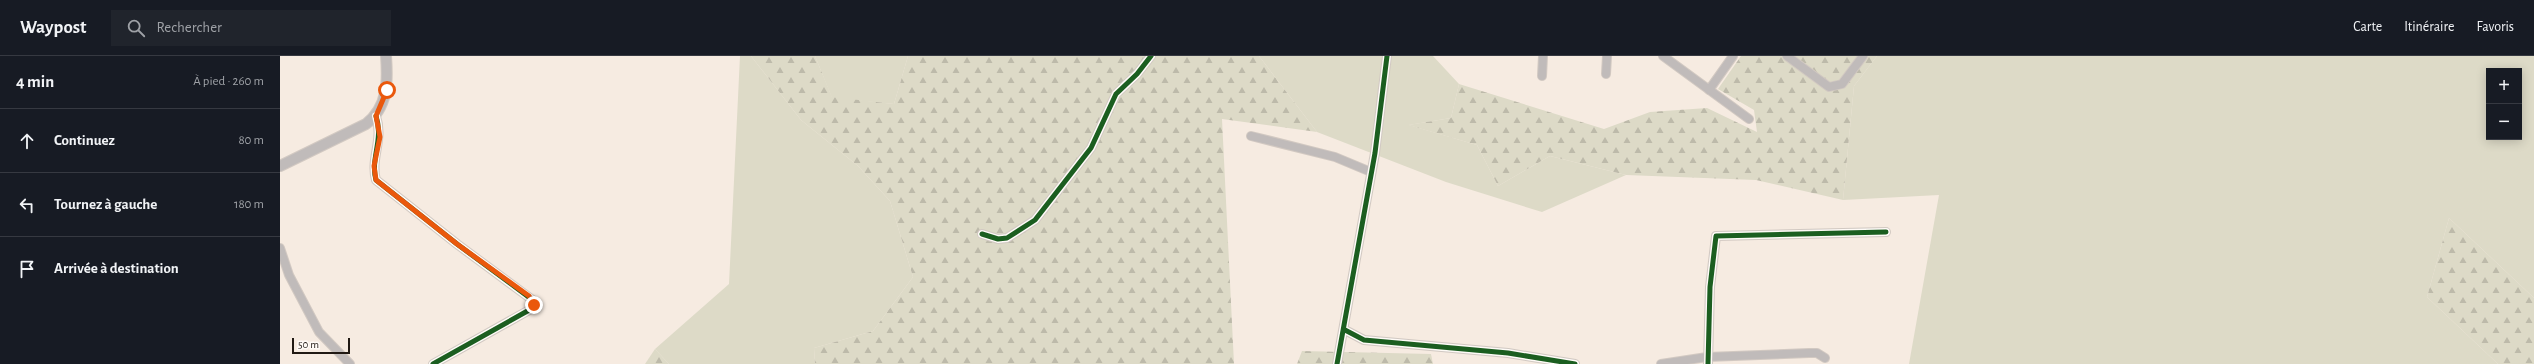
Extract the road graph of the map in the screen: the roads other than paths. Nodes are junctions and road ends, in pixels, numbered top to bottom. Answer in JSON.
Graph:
{"nodes":[{"id":1,"x":386,"y":56,"type":"edge"},
{"id":2,"x":1151,"y":56,"type":"edge"},
{"id":3,"x":1387,"y":56,"type":"edge"},
{"id":4,"x":1543,"y":56,"type":"edge"},
{"id":5,"x":1607,"y":56,"type":"edge"},
{"id":6,"x":1663,"y":56,"type":"edge"},
{"id":7,"x":1733,"y":56,"type":"edge"},
{"id":8,"x":1787,"y":56,"type":"edge"},
{"id":9,"x":1863,"y":56,"type":"edge"},
{"id":10,"x":1606,"y":74,"type":"dead end"},
{"id":11,"x":1542,"y":76,"type":"dead end"},
{"id":12,"x":1709,"y":90,"type":"junction"},
{"id":13,"x":376,"y":116,"type":"junction"},
{"id":14,"x":1749,"y":119,"type":"dead end"},
{"id":15,"x":1251,"y":136,"type":"dead end"},
{"id":16,"x":280,"y":166,"type":"edge"},
{"id":17,"x":1371,"y":172,"type":"junction"},
{"id":18,"x":1886,"y":232,"type":"dead end"},
{"id":19,"x":982,"y":234,"type":"dead end"},
{"id":20,"x":280,"y":248,"type":"edge"},
{"id":21,"x":1345,"y":330,"type":"junction"},
{"id":22,"x":1825,"y":358,"type":"dead end"},
{"id":23,"x":1707,"y":360,"type":"edge"},
{"id":24,"x":350,"y":364,"type":"edge"},
{"id":25,"x":433,"y":364,"type":"edge"},
{"id":26,"x":1337,"y":364,"type":"edge"},
{"id":27,"x":1575,"y":364,"type":"edge"},
{"id":28,"x":1661,"y":364,"type":"edge"}],
"edges":[{"from":1,"to":13,"type":"street"},
{"from":2,"to":19,"type":"street"},
{"from":3,"to":17,"type":"street"},
{"from":4,"to":11,"type":"street"},
{"from":5,"to":10,"type":"street"},
{"from":6,"to":12,"type":"street"},
{"from":7,"to":12,"type":"street"},
{"from":8,"to":9,"type":"street"},
{"from":12,"to":14,"type":"street"},
{"from":13,"to":16,"type":"street"},
{"from":13,"to":25,"type":"street"},
{"from":15,"to":17,"type":"street"},
{"from":17,"to":21,"type":"street"},
{"from":18,"to":23,"type":"street"},
{"from":20,"to":24,"type":"street"},
{"from":21,"to":26,"type":"street"},
{"from":21,"to":27,"type":"street"},
{"from":22,"to":23,"type":"street"},
{"from":23,"to":28,"type":"street"}]}
